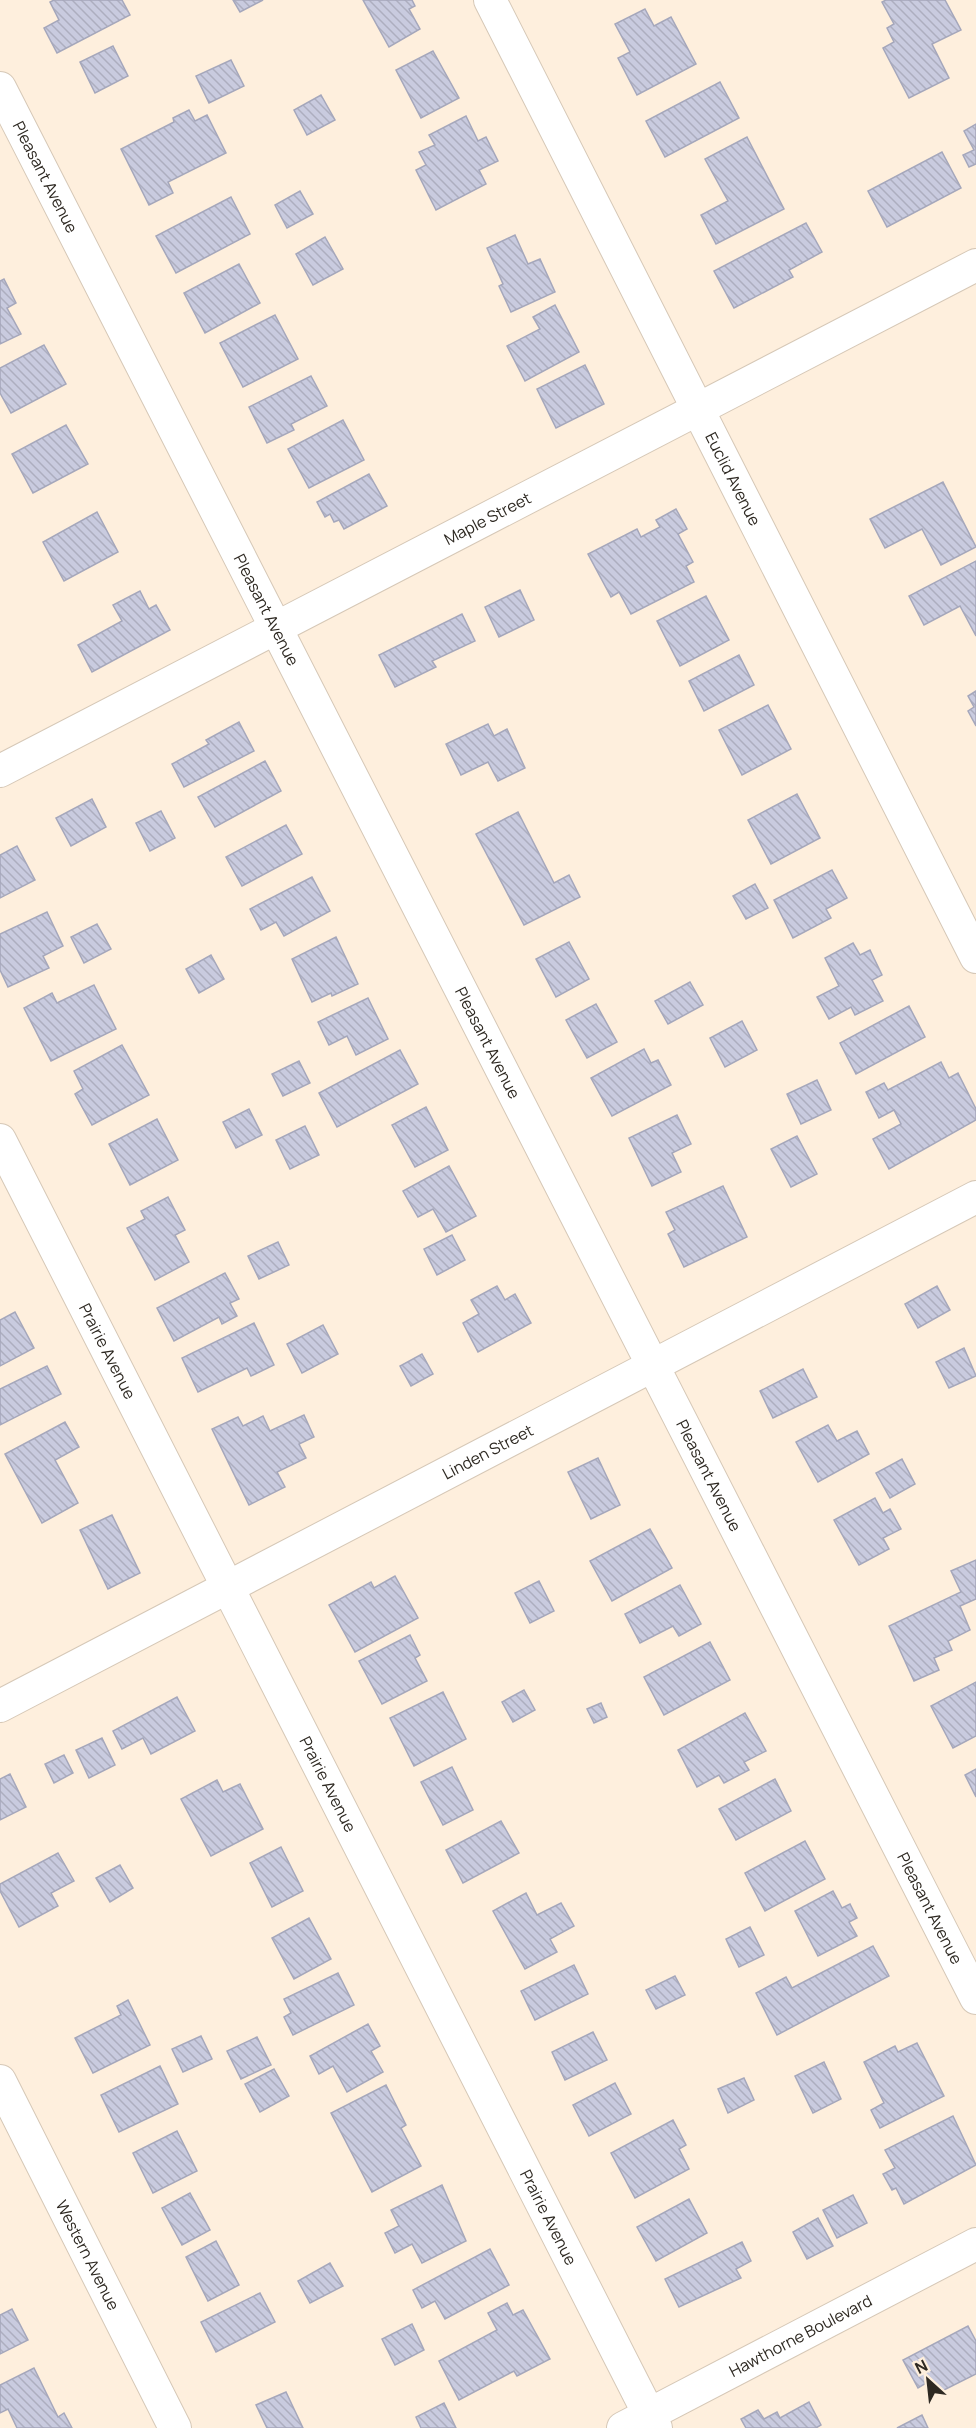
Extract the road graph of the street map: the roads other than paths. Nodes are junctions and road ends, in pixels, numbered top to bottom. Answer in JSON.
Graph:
{"nodes":[{"id":1,"x":490,"y":0,"type":"edge"},
{"id":2,"x":0,"y":88,"type":"edge"},
{"id":3,"x":976,"y":265,"type":"edge"},
{"id":4,"x":698,"y":409,"type":"junction"},
{"id":5,"x":275,"y":628,"type":"junction"},
{"id":6,"x":0,"y":771,"type":"edge"},
{"id":7,"x":976,"y":957,"type":"edge"},
{"id":8,"x":0,"y":1140,"type":"edge"},
{"id":9,"x":976,"y":1197,"type":"edge"},
{"id":10,"x":651,"y":1366,"type":"junction"},
{"id":11,"x":228,"y":1587,"type":"junction"},
{"id":12,"x":0,"y":1706,"type":"edge"},
{"id":13,"x":976,"y":1998,"type":"edge"},
{"id":14,"x":0,"y":2081,"type":"edge"},
{"id":15,"x":976,"y":2244,"type":"edge"},
{"id":16,"x":642,"y":2423,"type":"edge"},
{"id":17,"x":175,"y":2428,"type":"edge"}],
"edges":[{"from":1,"to":4,"type":"street","name":"Euclid Avenue"},
{"from":2,"to":5,"type":"street","name":"Pleasant Avenue"},
{"from":3,"to":4,"type":"street","name":"Maple Street"},
{"from":4,"to":5,"type":"street","name":"Maple Street"},
{"from":4,"to":7,"type":"street","name":"Euclid Avenue"},
{"from":5,"to":6,"type":"street","name":"Maple Street"},
{"from":5,"to":10,"type":"street","name":"Pleasant Avenue"},
{"from":8,"to":11,"type":"street","name":"Prairie Avenue"},
{"from":9,"to":10,"type":"street","name":"Linden Street"},
{"from":10,"to":11,"type":"street","name":"Linden Street"},
{"from":10,"to":13,"type":"street","name":"Pleasant Avenue"},
{"from":11,"to":12,"type":"street","name":"Linden Street"},
{"from":11,"to":16,"type":"street","name":"Prairie Avenue"},
{"from":14,"to":17,"type":"street","name":"Western Avenue"},
{"from":15,"to":16,"type":"street","name":"Hawthorne Boulevard"}]}
